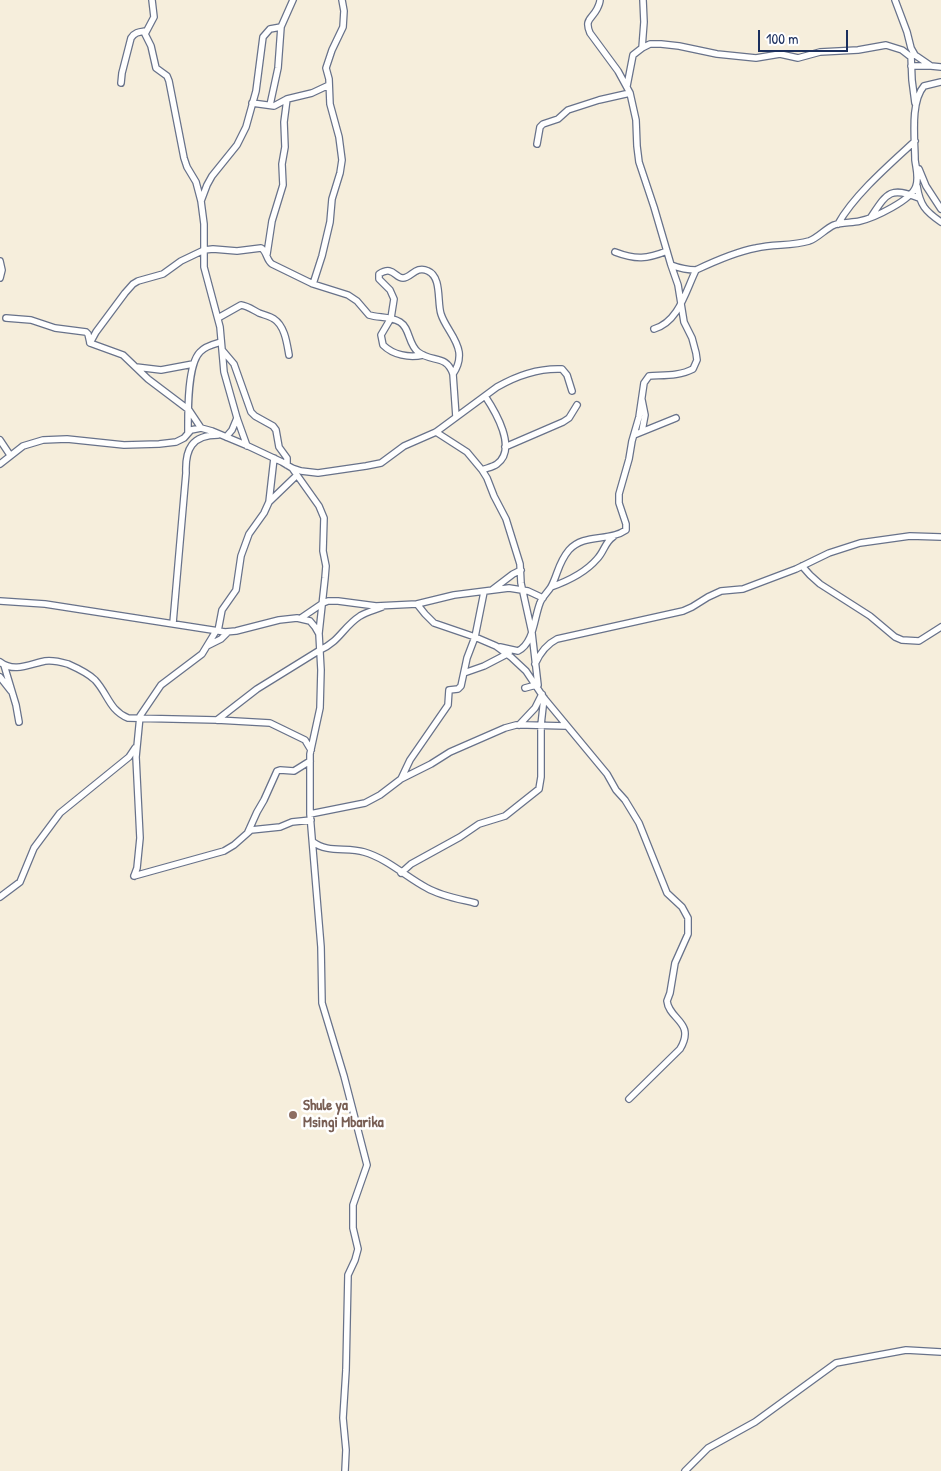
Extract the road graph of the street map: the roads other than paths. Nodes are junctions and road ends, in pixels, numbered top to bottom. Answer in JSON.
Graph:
{"nodes":[{"id":1,"x":152,"y":0,"type":"edge"},
{"id":2,"x":294,"y":0,"type":"edge"},
{"id":3,"x":342,"y":0,"type":"edge"},
{"id":4,"x":600,"y":0,"type":"edge"},
{"id":5,"x":643,"y":0,"type":"edge"},
{"id":6,"x":895,"y":0,"type":"edge"},
{"id":7,"x":281,"y":27,"type":"junction"},
{"id":8,"x":146,"y":31,"type":"junction"},
{"id":9,"x":642,"y":48,"type":"junction"},
{"id":10,"x":911,"y":48,"type":"junction"},
{"id":11,"x":911,"y":57,"type":"junction"},
{"id":12,"x":911,"y":66,"type":"junction"},
{"id":13,"x":931,"y":66,"type":"junction"},
{"id":14,"x":941,"y":67,"type":"edge"},
{"id":15,"x":941,"y":82,"type":"edge"},
{"id":16,"x":121,"y":84,"type":"dead end"},
{"id":17,"x":329,"y":85,"type":"junction"},
{"id":18,"x":627,"y":86,"type":"junction"},
{"id":19,"x":630,"y":93,"type":"junction"},
{"id":20,"x":287,"y":99,"type":"junction"},
{"id":21,"x":252,"y":103,"type":"junction"},
{"id":22,"x":916,"y":104,"type":"junction"},
{"id":23,"x":270,"y":105,"type":"junction"},
{"id":24,"x":915,"y":141,"type":"junction"},
{"id":25,"x":538,"y":144,"type":"dead end"},
{"id":26,"x":915,"y":161,"type":"junction"},
{"id":27,"x":917,"y":186,"type":"junction"},
{"id":28,"x":911,"y":195,"type":"junction"},
{"id":29,"x":918,"y":198,"type":"junction"},
{"id":30,"x":201,"y":201,"type":"junction"},
{"id":31,"x":941,"y":209,"type":"edge"},
{"id":32,"x":870,"y":218,"type":"junction"},
{"id":33,"x":941,"y":222,"type":"edge"},
{"id":34,"x":838,"y":224,"type":"junction"},
{"id":35,"x":269,"y":239,"type":"junction"},
{"id":36,"x":259,"y":248,"type":"junction"},
{"id":37,"x":204,"y":250,"type":"junction"},
{"id":38,"x":667,"y":251,"type":"junction"},
{"id":39,"x":615,"y":252,"type":"dead end"},
{"id":40,"x":267,"y":258,"type":"junction"},
{"id":41,"x":0,"y":261,"type":"edge"},
{"id":42,"x":671,"y":264,"type":"junction"},
{"id":43,"x":696,"y":270,"type":"junction"},
{"id":44,"x":0,"y":278,"type":"edge"},
{"id":45,"x":313,"y":284,"type":"junction"},
{"id":46,"x":681,"y":303,"type":"junction"},
{"id":47,"x":6,"y":318,"type":"dead end"},
{"id":48,"x":218,"y":318,"type":"junction"},
{"id":49,"x":391,"y":318,"type":"junction"},
{"id":50,"x":654,"y":329,"type":"dead end"},
{"id":51,"x":221,"y":342,"type":"junction"},
{"id":52,"x":90,"y":343,"type":"junction"},
{"id":53,"x":222,"y":351,"type":"junction"},
{"id":54,"x":423,"y":355,"type":"junction"},
{"id":55,"x":289,"y":356,"type":"dead end"},
{"id":56,"x":193,"y":364,"type":"junction"},
{"id":57,"x":136,"y":367,"type":"junction"},
{"id":58,"x":453,"y":374,"type":"junction"},
{"id":59,"x":572,"y":391,"type":"dead end"},
{"id":60,"x":485,"y":396,"type":"junction"},
{"id":61,"x":642,"y":398,"type":"junction"},
{"id":62,"x":577,"y":405,"type":"dead end"},
{"id":63,"x":189,"y":410,"type":"junction"},
{"id":64,"x":456,"y":417,"type":"junction"},
{"id":65,"x":236,"y":418,"type":"junction"},
{"id":66,"x":676,"y":418,"type":"dead end"},
{"id":67,"x":201,"y":428,"type":"junction"},
{"id":68,"x":642,"y":431,"type":"junction"},
{"id":69,"x":188,"y":432,"type":"junction"},
{"id":70,"x":436,"y":432,"type":"junction"},
{"id":71,"x":634,"y":435,"type":"junction"},
{"id":72,"x":223,"y":436,"type":"junction"},
{"id":73,"x":0,"y":440,"type":"edge"},
{"id":74,"x":247,"y":446,"type":"junction"},
{"id":75,"x":505,"y":447,"type":"junction"},
{"id":76,"x":10,"y":455,"type":"junction"},
{"id":77,"x":274,"y":458,"type":"junction"},
{"id":78,"x":0,"y":464,"type":"edge"},
{"id":79,"x":289,"y":467,"type":"junction"},
{"id":80,"x":482,"y":470,"type":"junction"},
{"id":81,"x":296,"y":476,"type":"junction"},
{"id":82,"x":269,"y":502,"type":"junction"},
{"id":83,"x":616,"y":535,"type":"junction"},
{"id":84,"x":941,"y":537,"type":"edge"},
{"id":85,"x":802,"y":566,"type":"junction"},
{"id":86,"x":521,"y":570,"type":"junction"},
{"id":87,"x":551,"y":587,"type":"junction"},
{"id":88,"x":492,"y":590,"type":"junction"},
{"id":89,"x":522,"y":590,"type":"junction"},
{"id":90,"x":483,"y":594,"type":"junction"},
{"id":91,"x":543,"y":598,"type":"junction"},
{"id":92,"x":0,"y":601,"type":"edge"},
{"id":93,"x":323,"y":603,"type":"junction"},
{"id":94,"x":417,"y":604,"type":"junction"},
{"id":95,"x":387,"y":605,"type":"junction"},
{"id":96,"x":301,"y":618,"type":"junction"},
{"id":97,"x":173,"y":623,"type":"junction"},
{"id":98,"x":941,"y":627,"type":"edge"},
{"id":99,"x":217,"y":631,"type":"junction"},
{"id":100,"x":228,"y":632,"type":"junction"},
{"id":101,"x":532,"y":633,"type":"junction"},
{"id":102,"x":319,"y":634,"type":"junction"},
{"id":103,"x":475,"y":637,"type":"junction"},
{"id":104,"x":207,"y":646,"type":"junction"},
{"id":105,"x":496,"y":646,"type":"junction"},
{"id":106,"x":320,"y":650,"type":"junction"},
{"id":107,"x":518,"y":651,"type":"junction"},
{"id":108,"x":541,"y":652,"type":"junction"},
{"id":109,"x":534,"y":653,"type":"junction"},
{"id":110,"x":507,"y":654,"type":"junction"},
{"id":111,"x":2,"y":664,"type":"edge"},
{"id":112,"x":535,"y":664,"type":"junction"},
{"id":113,"x":464,"y":673,"type":"junction"},
{"id":114,"x":0,"y":677,"type":"edge"},
{"id":115,"x":537,"y":686,"type":"junction"},
{"id":116,"x":525,"y":688,"type":"dead end"},
{"id":117,"x":13,"y":692,"type":"junction"},
{"id":118,"x":543,"y":696,"type":"junction"},
{"id":119,"x":140,"y":719,"type":"junction"},
{"id":120,"x":217,"y":720,"type":"junction"},
{"id":121,"x":19,"y":722,"type":"dead end"},
{"id":122,"x":520,"y":725,"type":"junction"},
{"id":123,"x":541,"y":725,"type":"junction"},
{"id":124,"x":566,"y":726,"type":"junction"},
{"id":125,"x":137,"y":746,"type":"junction"},
{"id":126,"x":311,"y":750,"type":"junction"},
{"id":127,"x":310,"y":761,"type":"junction"},
{"id":128,"x":401,"y":779,"type":"junction"},
{"id":129,"x":311,"y":817,"type":"junction"},
{"id":130,"x":248,"y":832,"type":"junction"},
{"id":131,"x":312,"y":842,"type":"junction"},
{"id":132,"x":401,"y":873,"type":"junction"},
{"id":133,"x":0,"y":897,"type":"edge"},
{"id":134,"x":475,"y":903,"type":"dead end"},
{"id":135,"x":628,"y":1099,"type":"dead end"},
{"id":136,"x":941,"y":1352,"type":"edge"},
{"id":137,"x":345,"y":1471,"type":"edge"},
{"id":138,"x":685,"y":1471,"type":"edge"}],
"edges":[{"from":1,"to":8,"type":"street"},
{"from":2,"to":7,"type":"street"},
{"from":3,"to":17,"type":"street"},
{"from":4,"to":18,"type":"street"},
{"from":5,"to":9,"type":"street"},
{"from":6,"to":10,"type":"street"},
{"from":7,"to":21,"type":"street"},
{"from":7,"to":23,"type":"street"},
{"from":8,"to":16,"type":"street"},
{"from":8,"to":30,"type":"street"},
{"from":9,"to":11,"type":"street"},
{"from":9,"to":18,"type":"street"},
{"from":10,"to":11,"type":"street"},
{"from":10,"to":13,"type":"street"},
{"from":11,"to":12,"type":"street"},
{"from":12,"to":13,"type":"street"},
{"from":12,"to":22,"type":"street"},
{"from":13,"to":14,"type":"street"},
{"from":15,"to":22,"type":"street"},
{"from":17,"to":20,"type":"street"},
{"from":17,"to":45,"type":"street"},
{"from":18,"to":19,"type":"street"},
{"from":19,"to":25,"type":"street"},
{"from":19,"to":38,"type":"street"},
{"from":20,"to":23,"type":"street"},
{"from":20,"to":35,"type":"street"},
{"from":21,"to":23,"type":"street"},
{"from":21,"to":30,"type":"street"},
{"from":22,"to":24,"type":"street"},
{"from":24,"to":26,"type":"street"},
{"from":24,"to":34,"type":"street"},
{"from":26,"to":27,"type":"street"},
{"from":26,"to":31,"type":"street"},
{"from":27,"to":28,"type":"street"},
{"from":27,"to":29,"type":"street"},
{"from":28,"to":29,"type":"street"},
{"from":28,"to":32,"type":"street"},
{"from":28,"to":32,"type":"street"},
{"from":29,"to":33,"type":"street"},
{"from":30,"to":37,"type":"street"},
{"from":32,"to":34,"type":"street"},
{"from":34,"to":43,"type":"street"},
{"from":35,"to":36,"type":"street"},
{"from":35,"to":40,"type":"street"},
{"from":36,"to":37,"type":"street"},
{"from":36,"to":40,"type":"street"},
{"from":37,"to":48,"type":"street"},
{"from":37,"to":52,"type":"street"},
{"from":38,"to":39,"type":"street"},
{"from":38,"to":42,"type":"street"},
{"from":40,"to":45,"type":"street"},
{"from":41,"to":44,"type":"street"},
{"from":42,"to":43,"type":"street"},
{"from":42,"to":46,"type":"street"},
{"from":43,"to":46,"type":"street"},
{"from":45,"to":49,"type":"street"},
{"from":46,"to":50,"type":"street"},
{"from":46,"to":61,"type":"street"},
{"from":47,"to":52,"type":"street"},
{"from":48,"to":51,"type":"street"},
{"from":48,"to":55,"type":"street"},
{"from":49,"to":54,"type":"street"},
{"from":49,"to":54,"type":"street"},
{"from":49,"to":58,"type":"street"},
{"from":51,"to":53,"type":"street"},
{"from":51,"to":56,"type":"street"},
{"from":52,"to":57,"type":"street"},
{"from":53,"to":65,"type":"street"},
{"from":53,"to":79,"type":"street"},
{"from":54,"to":58,"type":"street"},
{"from":56,"to":57,"type":"street"},
{"from":56,"to":63,"type":"street"},
{"from":57,"to":63,"type":"street"},
{"from":58,"to":64,"type":"street"},
{"from":59,"to":60,"type":"street"},
{"from":60,"to":64,"type":"street"},
{"from":60,"to":75,"type":"street"},
{"from":61,"to":68,"type":"street"},
{"from":61,"to":71,"type":"street"},
{"from":62,"to":75,"type":"street"},
{"from":63,"to":67,"type":"street"},
{"from":63,"to":69,"type":"street"},
{"from":64,"to":70,"type":"street"},
{"from":65,"to":72,"type":"street"},
{"from":65,"to":74,"type":"street"},
{"from":66,"to":68,"type":"street"},
{"from":67,"to":69,"type":"street"},
{"from":67,"to":72,"type":"street"},
{"from":68,"to":71,"type":"street"},
{"from":69,"to":76,"type":"street"},
{"from":70,"to":79,"type":"street"},
{"from":70,"to":80,"type":"street"},
{"from":71,"to":83,"type":"street"},
{"from":72,"to":74,"type":"street"},
{"from":72,"to":97,"type":"street"},
{"from":73,"to":76,"type":"street"},
{"from":74,"to":77,"type":"street"},
{"from":75,"to":80,"type":"street"},
{"from":76,"to":78,"type":"street"},
{"from":77,"to":79,"type":"street"},
{"from":77,"to":82,"type":"street"},
{"from":79,"to":81,"type":"street"},
{"from":80,"to":86,"type":"street"},
{"from":81,"to":82,"type":"street"},
{"from":81,"to":93,"type":"street"},
{"from":82,"to":99,"type":"street"},
{"from":83,"to":87,"type":"street"},
{"from":83,"to":87,"type":"street"},
{"from":84,"to":85,"type":"street"},
{"from":85,"to":98,"type":"street"},
{"from":85,"to":108,"type":"street"},
{"from":86,"to":88,"type":"street"},
{"from":86,"to":89,"type":"street"},
{"from":87,"to":91,"type":"street"},
{"from":88,"to":89,"type":"street"},
{"from":88,"to":90,"type":"street"},
{"from":89,"to":91,"type":"street"},
{"from":89,"to":101,"type":"street"},
{"from":90,"to":94,"type":"street"},
{"from":90,"to":103,"type":"street"},
{"from":91,"to":101,"type":"street"},
{"from":92,"to":97,"type":"street"},
{"from":93,"to":95,"type":"street"},
{"from":93,"to":96,"type":"street"},
{"from":93,"to":102,"type":"street"},
{"from":94,"to":95,"type":"street"},
{"from":94,"to":103,"type":"street"},
{"from":95,"to":106,"type":"street"},
{"from":96,"to":100,"type":"street"},
{"from":96,"to":102,"type":"street"},
{"from":97,"to":99,"type":"street"},
{"from":99,"to":100,"type":"street"},
{"from":99,"to":104,"type":"street"},
{"from":100,"to":104,"type":"street"},
{"from":101,"to":107,"type":"street"},
{"from":101,"to":109,"type":"street"},
{"from":102,"to":106,"type":"street"},
{"from":103,"to":105,"type":"street"},
{"from":103,"to":113,"type":"street"},
{"from":104,"to":119,"type":"street"},
{"from":105,"to":107,"type":"street"},
{"from":105,"to":110,"type":"street"},
{"from":106,"to":120,"type":"street"},
{"from":106,"to":126,"type":"street"},
{"from":107,"to":109,"type":"street"},
{"from":107,"to":110,"type":"street"},
{"from":108,"to":109,"type":"street"},
{"from":108,"to":112,"type":"street"},
{"from":109,"to":112,"type":"street"},
{"from":110,"to":113,"type":"street"},
{"from":110,"to":115,"type":"street"},
{"from":111,"to":117,"type":"street"},
{"from":111,"to":119,"type":"street"},
{"from":112,"to":115,"type":"street"},
{"from":113,"to":128,"type":"street"},
{"from":114,"to":117,"type":"street"},
{"from":115,"to":116,"type":"street"},
{"from":115,"to":118,"type":"street"},
{"from":117,"to":121,"type":"street"},
{"from":118,"to":122,"type":"street"},
{"from":118,"to":123,"type":"street"},
{"from":118,"to":124,"type":"street"},
{"from":119,"to":120,"type":"street"},
{"from":119,"to":125,"type":"street"},
{"from":120,"to":126,"type":"street"},
{"from":122,"to":123,"type":"street"},
{"from":122,"to":128,"type":"street"},
{"from":123,"to":124,"type":"street"},
{"from":123,"to":132,"type":"street"},
{"from":124,"to":135,"type":"street"},
{"from":125,"to":130,"type":"street"},
{"from":125,"to":133,"type":"street"},
{"from":126,"to":127,"type":"street"},
{"from":127,"to":129,"type":"street"},
{"from":127,"to":130,"type":"street"},
{"from":128,"to":129,"type":"street"},
{"from":129,"to":130,"type":"street"},
{"from":129,"to":131,"type":"street"},
{"from":131,"to":132,"type":"street"},
{"from":131,"to":137,"type":"street"},
{"from":132,"to":134,"type":"street"},
{"from":136,"to":138,"type":"street"}]}
